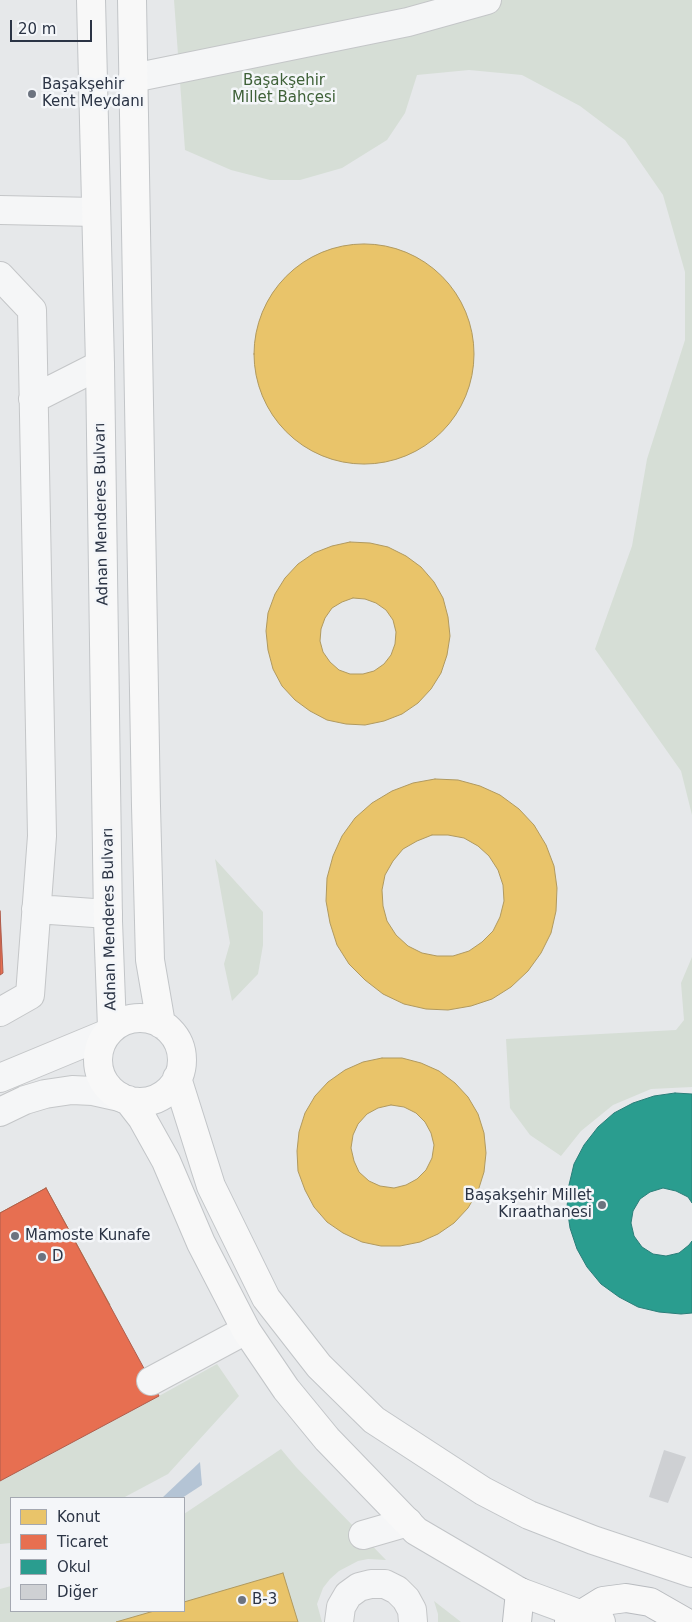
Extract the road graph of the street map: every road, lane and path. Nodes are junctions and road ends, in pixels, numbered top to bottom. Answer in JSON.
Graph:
{"nodes":[{"id":1,"x":91,"y":0,"type":"edge"},
{"id":2,"x":132,"y":0,"type":"edge"},
{"id":3,"x":487,"y":0,"type":"edge"},
{"id":4,"x":133,"y":78,"type":"junction"},
{"id":5,"x":0,"y":210,"type":"edge"},
{"id":6,"x":96,"y":212,"type":"junction"},
{"id":7,"x":0,"y":276,"type":"edge"},
{"id":8,"x":100,"y":365,"type":"junction"},
{"id":9,"x":33,"y":399,"type":"junction"},
{"id":10,"x":36,"y":909,"type":"junction"},
{"id":11,"x":108,"y":914,"type":"junction"},
{"id":12,"x":0,"y":1012,"type":"edge"},
{"id":13,"x":161,"y":1024,"type":"junction"},
{"id":14,"x":109,"y":1031,"type":"junction"},
{"id":15,"x":0,"y":1078,"type":"edge"},
{"id":16,"x":177,"y":1078,"type":"junction"},
{"id":17,"x":124,"y":1098,"type":"junction"},
{"id":18,"x":0,"y":1112,"type":"edge"},
{"id":19,"x":246,"y":1330,"type":"junction"},
{"id":20,"x":151,"y":1381,"type":"dead end"},
{"id":21,"x":408,"y":1522,"type":"junction"},
{"id":22,"x":362,"y":1535,"type":"dead end"},
{"id":23,"x":692,"y":1573,"type":"edge"},
{"id":24,"x":520,"y":1592,"type":"junction"},
{"id":25,"x":584,"y":1619,"type":"edge"},
{"id":26,"x":339,"y":1622,"type":"edge"},
{"id":27,"x":413,"y":1622,"type":"edge"},
{"id":28,"x":517,"y":1622,"type":"edge"},
{"id":29,"x":685,"y":1622,"type":"edge"}],
"edges":[{"from":1,"to":6,"type":"main road","name":"Adnan Menderes Bulvarı"},
{"from":2,"to":4,"type":"main road"},
{"from":3,"to":4,"type":"street"},
{"from":4,"to":13,"type":"main road"},
{"from":5,"to":6,"type":"street"},
{"from":6,"to":8,"type":"main road","name":"Adnan Menderes Bulvarı"},
{"from":7,"to":9,"type":"street"},
{"from":8,"to":9,"type":"street"},
{"from":8,"to":11,"type":"main road","name":"Adnan Menderes Bulvarı"},
{"from":9,"to":10,"type":"street"},
{"from":10,"to":11,"type":"street"},
{"from":10,"to":12,"type":"street"},
{"from":11,"to":14,"type":"main road","name":"Adnan Menderes Bulvarı"},
{"from":13,"to":14,"type":"main road"},
{"from":13,"to":16,"type":"main road"},
{"from":14,"to":15,"type":"street"},
{"from":14,"to":17,"type":"main road"},
{"from":16,"to":17,"type":"main road"},
{"from":16,"to":23,"type":"main road"},
{"from":17,"to":18,"type":"street"},
{"from":17,"to":19,"type":"main road"},
{"from":19,"to":20,"type":"street"},
{"from":19,"to":21,"type":"main road"},
{"from":21,"to":22,"type":"street"},
{"from":21,"to":24,"type":"main road"},
{"from":24,"to":25,"type":"main road"},
{"from":24,"to":28,"type":"main road"},
{"from":25,"to":29,"type":"main road"},
{"from":26,"to":27,"type":"street"}]}
